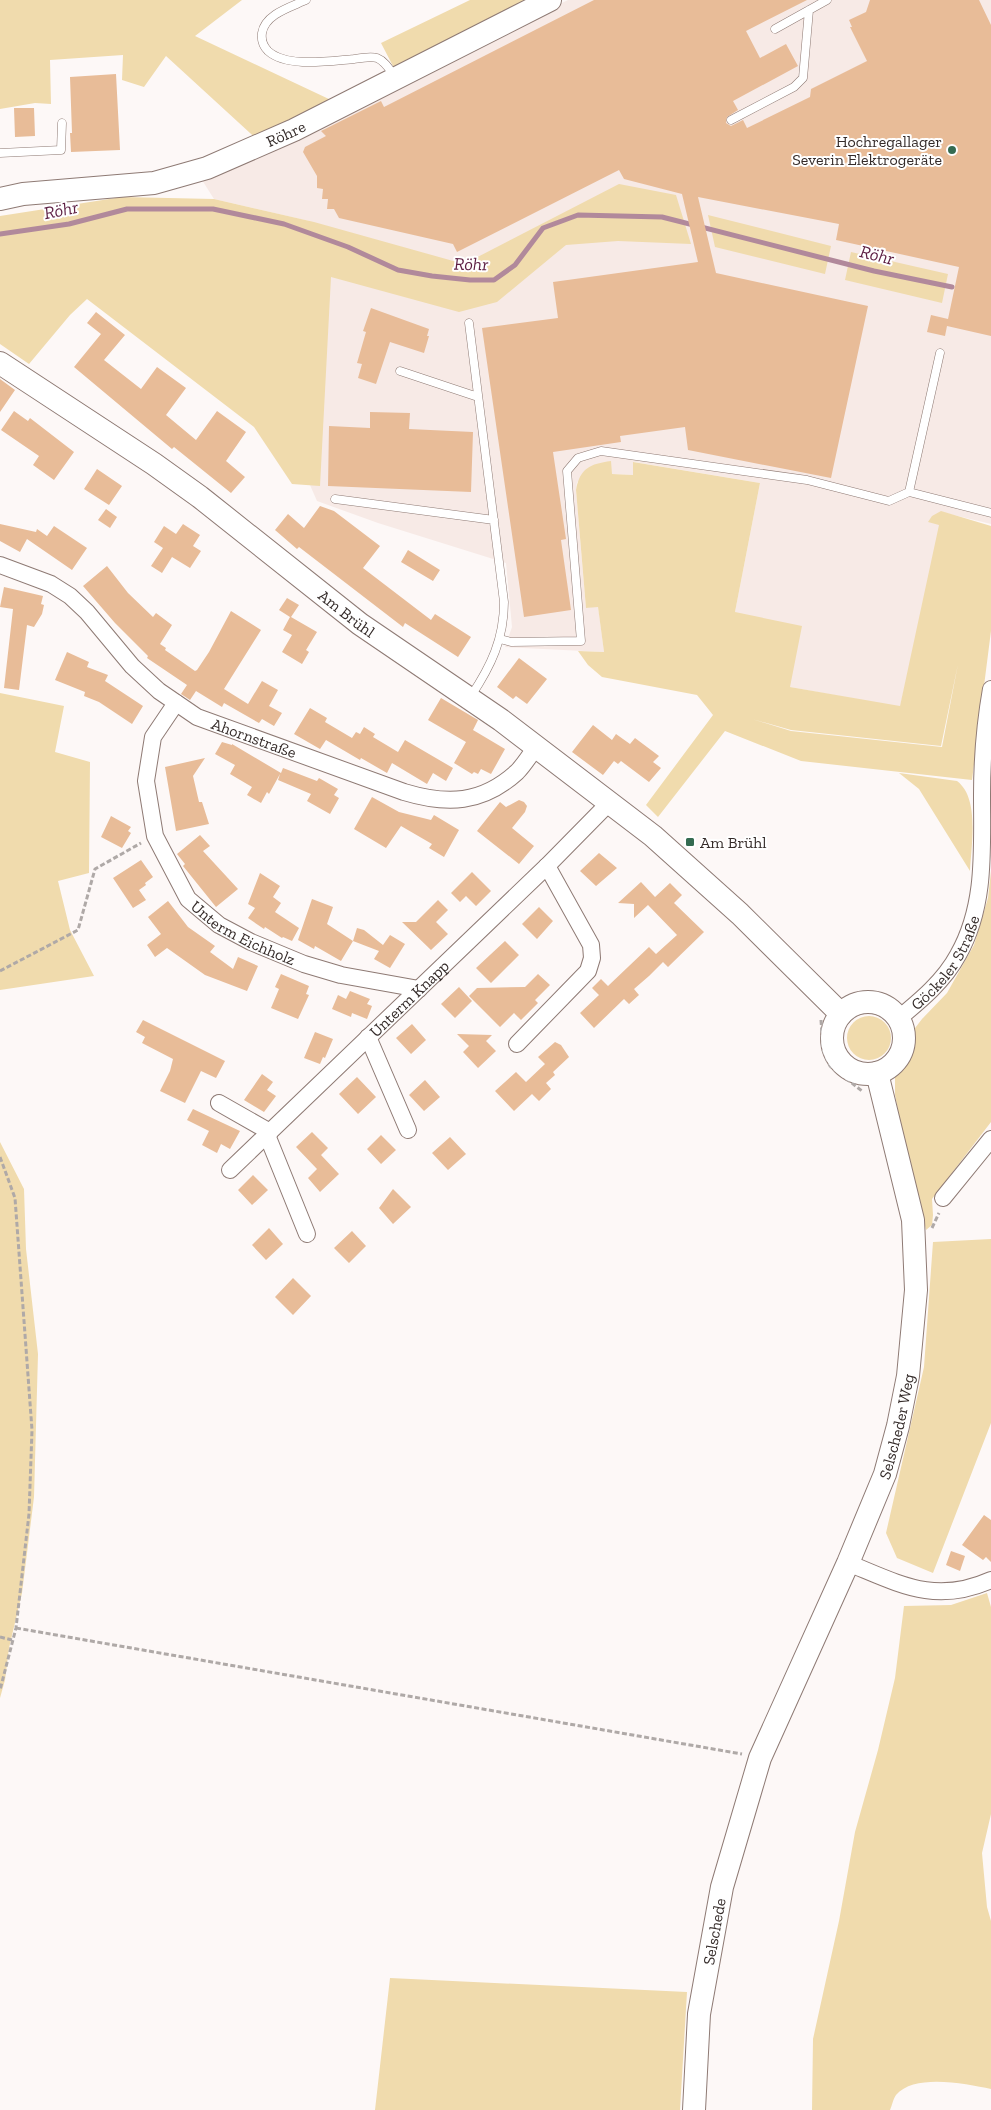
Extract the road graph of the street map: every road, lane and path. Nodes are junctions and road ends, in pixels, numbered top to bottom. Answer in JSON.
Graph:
{"nodes":[{"id":1,"x":306,"y":0,"type":"edge"},
{"id":2,"x":550,"y":0,"type":"edge"},
{"id":3,"x":826,"y":0,"type":"edge"},
{"id":4,"x":809,"y":10,"type":"junction"},
{"id":5,"x":774,"y":29,"type":"dead end"},
{"id":6,"x":397,"y":78,"type":"junction"},
{"id":7,"x":731,"y":120,"type":"dead end"},
{"id":8,"x":62,"y":123,"type":"dead end"},
{"id":9,"x":0,"y":153,"type":"edge"},
{"id":10,"x":0,"y":200,"type":"edge"},
{"id":11,"x":469,"y":323,"type":"dead end"},
{"id":12,"x":940,"y":353,"type":"dead end"},
{"id":13,"x":0,"y":363,"type":"edge"},
{"id":14,"x":400,"y":371,"type":"dead end"},
{"id":15,"x":478,"y":397,"type":"junction"},
{"id":16,"x":909,"y":492,"type":"junction"},
{"id":17,"x":335,"y":500,"type":"dead end"},
{"id":18,"x":991,"y":513,"type":"edge"},
{"id":19,"x":494,"y":520,"type":"junction"},
{"id":20,"x":0,"y":565,"type":"edge"},
{"id":21,"x":500,"y":639,"type":"junction"},
{"id":22,"x":991,"y":689,"type":"edge"},
{"id":23,"x":470,"y":698,"type":"junction"},
{"id":24,"x":176,"y":704,"type":"junction"},
{"id":25,"x":536,"y":747,"type":"junction"},
{"id":26,"x":610,"y":802,"type":"junction"},
{"id":27,"x":987,"y":827,"type":"edge"},
{"id":28,"x":155,"y":836,"type":"junction"},
{"id":29,"x":547,"y":866,"type":"junction"},
{"id":30,"x":0,"y":971,"type":"edge"},
{"id":31,"x":419,"y":989,"type":"junction"},
{"id":32,"x":841,"y":1014,"type":"junction"},
{"id":33,"x":898,"y":1019,"type":"junction"},
{"id":34,"x":368,"y":1038,"type":"junction"},
{"id":35,"x":517,"y":1044,"type":"dead end"},
{"id":36,"x":877,"y":1074,"type":"junction"},
{"id":37,"x":219,"y":1103,"type":"dead end"},
{"id":38,"x":408,"y":1130,"type":"dead end"},
{"id":39,"x":268,"y":1134,"type":"junction"},
{"id":40,"x":991,"y":1139,"type":"edge"},
{"id":41,"x":0,"y":1157,"type":"edge"},
{"id":42,"x":230,"y":1170,"type":"dead end"},
{"id":43,"x":943,"y":1198,"type":"dead end"},
{"id":44,"x":307,"y":1234,"type":"dead end"},
{"id":45,"x":848,"y":1563,"type":"junction"},
{"id":46,"x":991,"y":1580,"type":"edge"},
{"id":47,"x":16,"y":1628,"type":"junction"},
{"id":48,"x":0,"y":1638,"type":"edge"},
{"id":49,"x":12,"y":1640,"type":"junction"},
{"id":50,"x":0,"y":1690,"type":"edge"},
{"id":51,"x":760,"y":1758,"type":"junction"},
{"id":52,"x":694,"y":2110,"type":"edge"}],
"edges":[{"from":1,"to":6,"type":"lane"},
{"from":2,"to":6,"type":"street","name":"Röhre"},
{"from":3,"to":4,"type":"lane"},
{"from":4,"to":5,"type":"lane"},
{"from":4,"to":7,"type":"lane"},
{"from":6,"to":10,"type":"street","name":"Röhre"},
{"from":8,"to":9,"type":"lane"},
{"from":11,"to":15,"type":"lane"},
{"from":12,"to":16,"type":"lane"},
{"from":13,"to":23,"type":"street","name":"Am Brühl"},
{"from":14,"to":15,"type":"lane"},
{"from":15,"to":19,"type":"lane"},
{"from":16,"to":18,"type":"lane"},
{"from":16,"to":21,"type":"lane"},
{"from":17,"to":19,"type":"lane"},
{"from":19,"to":21,"type":"lane"},
{"from":20,"to":24,"type":"street","name":"Ahornstraße"},
{"from":21,"to":23,"type":"lane"},
{"from":22,"to":27,"type":"street","name":"Göckeler Straße"},
{"from":23,"to":25,"type":"street","name":"Am Brühl"},
{"from":24,"to":25,"type":"street","name":"Ahornstraße"},
{"from":24,"to":28,"type":"street","name":"Unterm Eichholz"},
{"from":25,"to":26,"type":"street","name":"Am Brühl"},
{"from":26,"to":29,"type":"street","name":"Unterm Knapp"},
{"from":26,"to":32,"type":"street","name":"Am Brühl"},
{"from":27,"to":33,"type":"street","name":"Göckeler Straße"},
{"from":28,"to":30,"type":"path"},
{"from":28,"to":31,"type":"street","name":"Unterm Eichholz"},
{"from":29,"to":31,"type":"street","name":"Unterm Knapp"},
{"from":29,"to":35,"type":"street"},
{"from":31,"to":34,"type":"street","name":"Unterm Knapp"},
{"from":32,"to":33,"type":"street"},
{"from":32,"to":36,"type":"street"},
{"from":33,"to":36,"type":"street"},
{"from":34,"to":38,"type":"street"},
{"from":34,"to":39,"type":"street","name":"Unterm Knapp"},
{"from":36,"to":45,"type":"street","name":"Selscheder Weg"},
{"from":37,"to":39,"type":"street"},
{"from":39,"to":42,"type":"street","name":"Unterm Knapp"},
{"from":39,"to":44,"type":"street"},
{"from":40,"to":43,"type":"street"},
{"from":41,"to":47,"type":"path"},
{"from":45,"to":46,"type":"street"},
{"from":45,"to":51,"type":"street","name":"Selscheder Weg"},
{"from":47,"to":49,"type":"path"},
{"from":47,"to":51,"type":"path"},
{"from":48,"to":49,"type":"path"},
{"from":49,"to":50,"type":"path"},
{"from":51,"to":52,"type":"street","name":"Selschede"}]}
